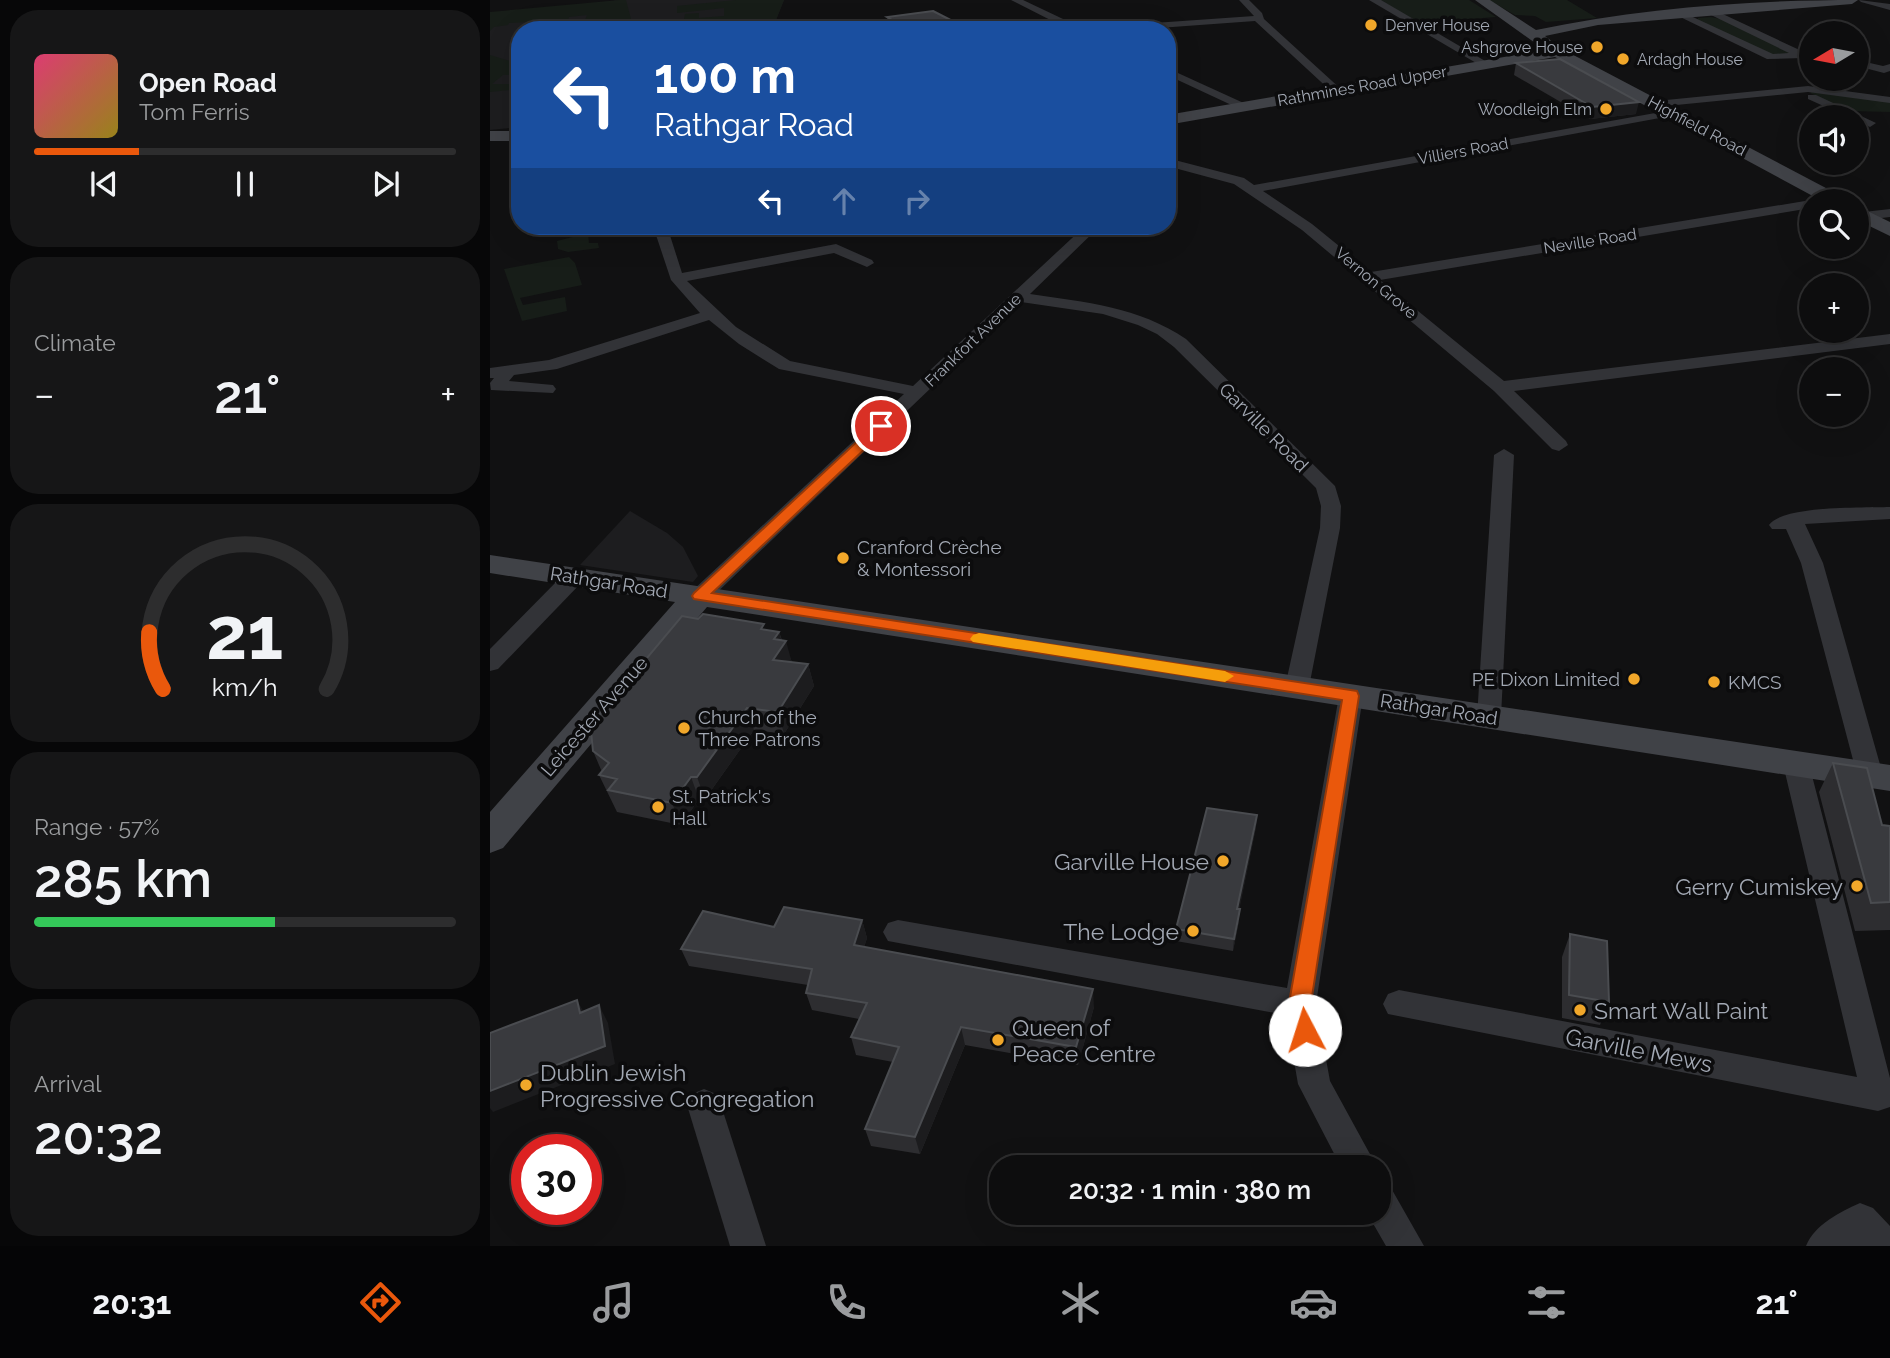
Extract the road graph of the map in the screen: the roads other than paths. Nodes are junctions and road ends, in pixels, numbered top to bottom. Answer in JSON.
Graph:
{"nodes":[{"id":1,"x":1016,"y":0,"type":"edge"},
{"id":2,"x":1244,"y":0,"type":"edge"},
{"id":3,"x":1374,"y":0,"type":"edge"},
{"id":4,"x":1481,"y":0,"type":"edge"},
{"id":5,"x":1852,"y":0,"type":"edge"},
{"id":6,"x":1864,"y":0,"type":"edge"},
{"id":7,"x":1890,"y":7,"type":"edge"},
{"id":8,"x":1712,"y":12,"type":"junction"},
{"id":9,"x":1679,"y":14,"type":"junction"},
{"id":10,"x":1259,"y":18,"type":"junction"},
{"id":11,"x":1513,"y":19,"type":"junction"},
{"id":12,"x":1060,"y":21,"type":"edge"},
{"id":13,"x":1582,"y":23,"type":"junction"},
{"id":14,"x":1176,"y":24,"type":"edge"},
{"id":15,"x":1535,"y":34,"type":"junction"},
{"id":16,"x":1799,"y":51,"type":"edge"},
{"id":17,"x":1557,"y":52,"type":"junction"},
{"id":18,"x":1799,"y":55,"type":"edge"},
{"id":19,"x":1518,"y":60,"type":"junction"},
{"id":20,"x":1581,"y":64,"type":"junction"},
{"id":21,"x":1487,"y":65,"type":"junction"},
{"id":22,"x":1869,"y":66,"type":"edge"},
{"id":23,"x":1890,"y":67,"type":"edge"},
{"id":24,"x":1176,"y":75,"type":"edge"},
{"id":25,"x":1797,"y":90,"type":"junction"},
{"id":26,"x":1338,"y":91,"type":"junction"},
{"id":27,"x":1890,"y":100,"type":"edge"},
{"id":28,"x":1656,"y":104,"type":"junction"},
{"id":29,"x":1244,"y":107,"type":"junction"},
{"id":30,"x":1672,"y":113,"type":"junction"},
{"id":31,"x":1176,"y":118,"type":"edge"},
{"id":32,"x":1873,"y":118,"type":"dead end"},
{"id":33,"x":490,"y":136,"type":"edge"},
{"id":34,"x":511,"y":136,"type":"edge"},
{"id":35,"x":1176,"y":164,"type":"edge"},
{"id":36,"x":1254,"y":189,"type":"junction"},
{"id":37,"x":1812,"y":189,"type":"edge"},
{"id":38,"x":1799,"y":206,"type":"edge"},
{"id":39,"x":1890,"y":213,"type":"edge"},
{"id":40,"x":1869,"y":214,"type":"edge"},
{"id":41,"x":1869,"y":219,"type":"edge"},
{"id":42,"x":1890,"y":230,"type":"edge"},
{"id":43,"x":663,"y":235,"type":"edge"},
{"id":44,"x":1083,"y":235,"type":"edge"},
{"id":45,"x":867,"y":263,"type":"dead end"},
{"id":46,"x":1369,"y":277,"type":"junction"},
{"id":47,"x":678,"y":278,"type":"junction"},
{"id":48,"x":1018,"y":297,"type":"junction"},
{"id":49,"x":712,"y":314,"type":"junction"},
{"id":50,"x":1890,"y":339,"type":"edge"},
{"id":51,"x":498,"y":372,"type":"edge"},
{"id":52,"x":1500,"y":387,"type":"junction"},
{"id":53,"x":547,"y":389,"type":"dead end"},
{"id":54,"x":918,"y":392,"type":"junction"},
{"id":55,"x":1559,"y":445,"type":"dead end"},
{"id":56,"x":1504,"y":455,"type":"dead end"},
{"id":57,"x":1890,"y":513,"type":"edge"},
{"id":58,"x":490,"y":564,"type":"edge"},
{"id":59,"x":574,"y":577,"type":"junction"},
{"id":60,"x":699,"y":596,"type":"junction"},
{"id":61,"x":490,"y":663,"type":"edge"},
{"id":62,"x":1297,"y":688,"type":"junction"},
{"id":63,"x":1351,"y":696,"type":"junction"},
{"id":64,"x":1489,"y":717,"type":"junction"},
{"id":65,"x":1796,"y":764,"type":"junction"},
{"id":66,"x":1880,"y":777,"type":"edge"},
{"id":67,"x":490,"y":838,"type":"edge"},
{"id":68,"x":898,"y":932,"type":"dead end"},
{"id":69,"x":1300,"y":1003,"type":"junction"},
{"id":70,"x":1399,"y":1004,"type":"dead end"},
{"id":71,"x":1884,"y":1100,"type":"edge"},
{"id":72,"x":704,"y":1105,"type":"dead end"},
{"id":73,"x":1353,"y":1155,"type":"edge"},
{"id":74,"x":1391,"y":1220,"type":"edge"},
{"id":75,"x":748,"y":1246,"type":"edge"},
{"id":76,"x":1406,"y":1246,"type":"edge"},
{"id":77,"x":1824,"y":1246,"type":"edge"},
{"id":78,"x":1884,"y":1246,"type":"edge"}],
"edges":[{"from":1,"to":12,"type":"street"},
{"from":2,"to":10,"type":"street"},
{"from":3,"to":21,"type":"street"},
{"from":4,"to":11,"type":"main road","name":"Highfield Road"},
{"from":5,"to":8,"type":"main road"},
{"from":6,"to":7,"type":"street"},
{"from":8,"to":9,"type":"main road"},
{"from":8,"to":16,"type":"street"},
{"from":9,"to":13,"type":"main road"},
{"from":9,"to":18,"type":"street"},
{"from":10,"to":14,"type":"street"},
{"from":10,"to":26,"type":"street"},
{"from":11,"to":13,"type":"main road"},
{"from":11,"to":15,"type":"main road","name":"Highfield Road"},
{"from":13,"to":15,"type":"main road"},
{"from":15,"to":17,"type":"main road","name":"Highfield Road"},
{"from":17,"to":19,"type":"main road","name":"Rathmines Road Upper"},
{"from":17,"to":20,"type":"main road","name":"Highfield Road"},
{"from":19,"to":20,"type":"main road"},
{"from":19,"to":21,"type":"main road","name":"Rathmines Road Upper"},
{"from":20,"to":28,"type":"main road","name":"Highfield Road"},
{"from":21,"to":26,"type":"main road","name":"Rathmines Road Upper"},
{"from":22,"to":23,"type":"street"},
{"from":24,"to":29,"type":"street"},
{"from":25,"to":27,"type":"street"},
{"from":25,"to":28,"type":"street"},
{"from":25,"to":32,"type":"street"},
{"from":26,"to":29,"type":"main road","name":"Rathmines Road Upper"},
{"from":28,"to":30,"type":"main road","name":"Highfield Road"},
{"from":29,"to":31,"type":"main road","name":"Rathmines Road Upper"},
{"from":30,"to":36,"type":"street","name":"Villiers Road"},
{"from":30,"to":37,"type":"main road","name":"Highfield Road"},
{"from":33,"to":34,"type":"main road"},
{"from":35,"to":36,"type":"street","name":"Vernon Grove"},
{"from":36,"to":46,"type":"street","name":"Vernon Grove"},
{"from":38,"to":46,"type":"street","name":"Neville Road"},
{"from":39,"to":40,"type":"street"},
{"from":41,"to":42,"type":"main road"},
{"from":43,"to":47,"type":"street"},
{"from":44,"to":48,"type":"street","name":"Frankfort Avenue"},
{"from":45,"to":47,"type":"street"},
{"from":46,"to":52,"type":"street","name":"Vernon Grove"},
{"from":47,"to":49,"type":"street"},
{"from":48,"to":54,"type":"street","name":"Frankfort Avenue"},
{"from":48,"to":62,"type":"street","name":"Garville Road"},
{"from":49,"to":51,"type":"street"},
{"from":49,"to":54,"type":"street"},
{"from":50,"to":52,"type":"street"},
{"from":51,"to":53,"type":"street"},
{"from":52,"to":55,"type":"street","name":"Vernon Grove"},
{"from":54,"to":60,"type":"street","name":"Frankfort Avenue"},
{"from":56,"to":64,"type":"street"},
{"from":57,"to":66,"type":"street"},
{"from":58,"to":59,"type":"main road","name":"Rathgar Road"},
{"from":59,"to":60,"type":"main road","name":"Rathgar Road"},
{"from":59,"to":61,"type":"street"},
{"from":60,"to":62,"type":"main road","name":"Rathgar Road"},
{"from":60,"to":67,"type":"main road","name":"Leicester Avenue"},
{"from":62,"to":63,"type":"main road","name":"Rathgar Road"},
{"from":63,"to":64,"type":"main road","name":"Rathgar Road"},
{"from":63,"to":69,"type":"street"},
{"from":64,"to":65,"type":"main road","name":"Rathgar Road"},
{"from":65,"to":66,"type":"main road","name":"Rathgar Road"},
{"from":65,"to":71,"type":"street","name":"Garville Mews"},
{"from":68,"to":69,"type":"street"},
{"from":69,"to":73,"type":"street"},
{"from":70,"to":71,"type":"street","name":"Garville Mews"},
{"from":72,"to":75,"type":"street"},
{"from":74,"to":76,"type":"street"},
{"from":77,"to":78,"type":"street"}]}
